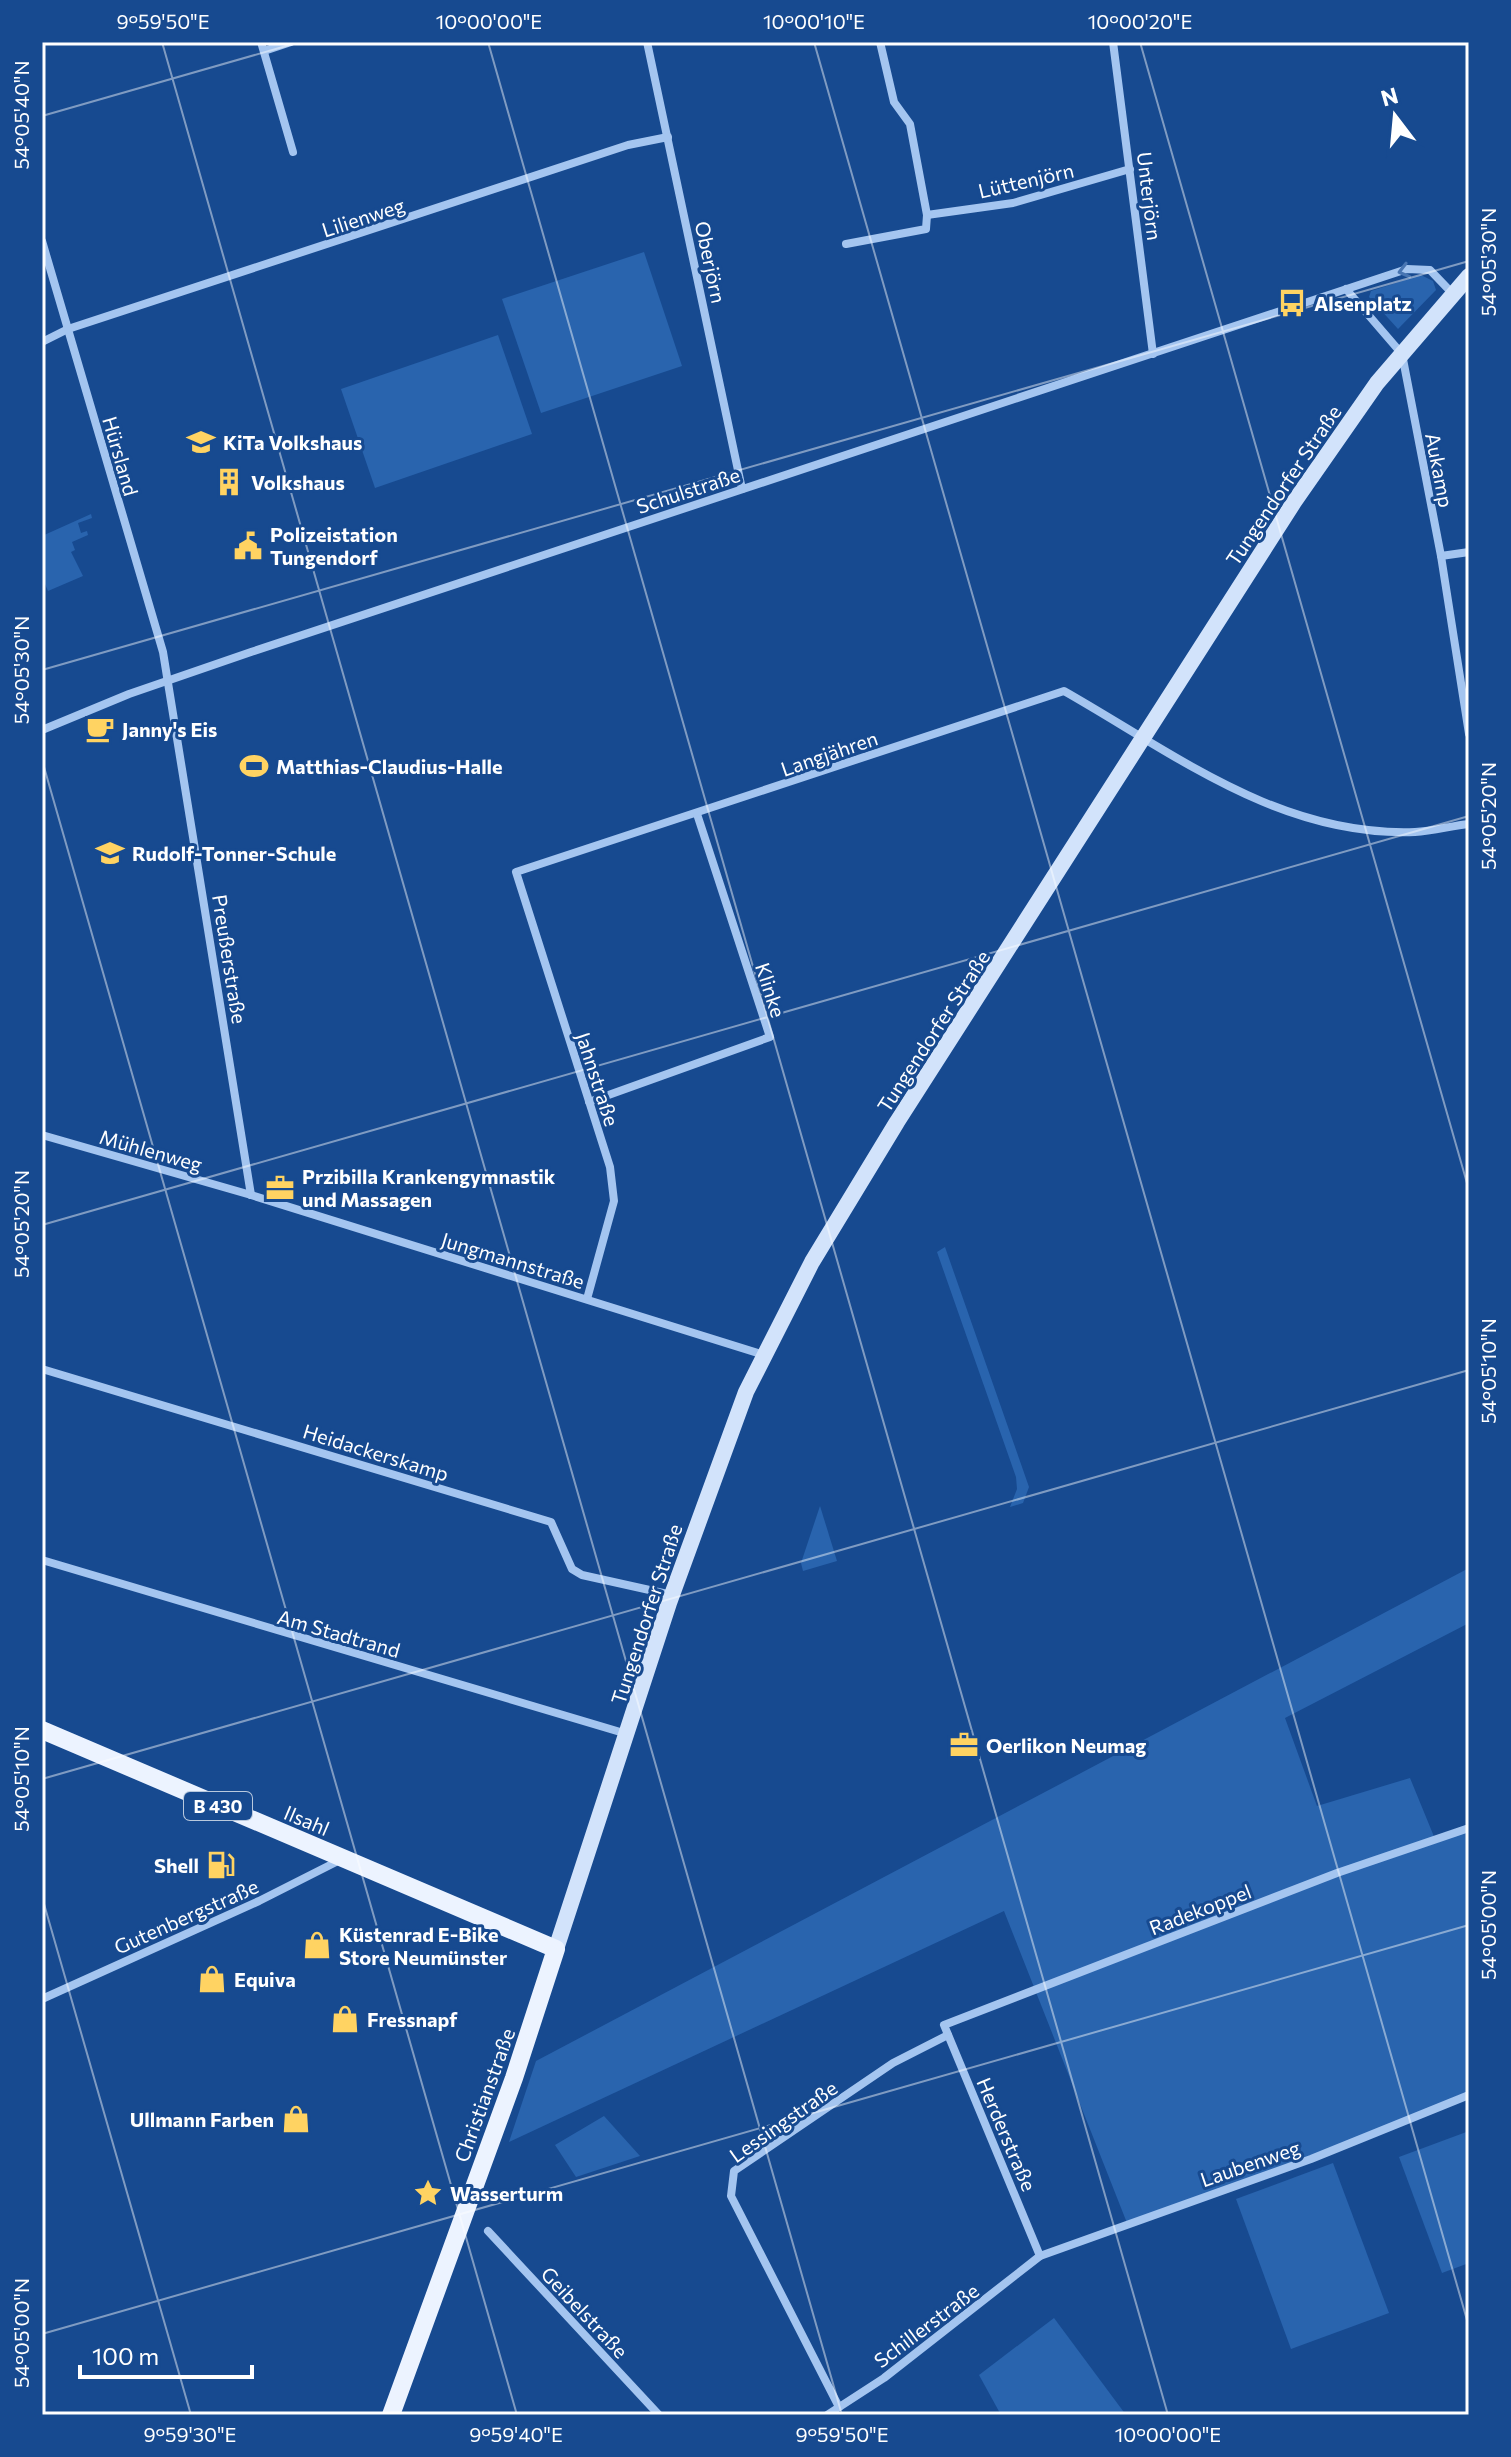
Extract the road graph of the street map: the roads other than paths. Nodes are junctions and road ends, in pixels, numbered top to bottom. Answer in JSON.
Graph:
{"nodes":[{"id":1,"x":291,"y":42,"type":"edge"},
{"id":2,"x":647,"y":42,"type":"edge"},
{"id":3,"x":1113,"y":42,"type":"edge"},
{"id":4,"x":881,"y":43,"type":"edge"},
{"id":5,"x":263,"y":46,"type":"edge"},
{"id":6,"x":668,"y":137,"type":"junction"},
{"id":7,"x":293,"y":152,"type":"dead end"},
{"id":8,"x":1130,"y":169,"type":"junction"},
{"id":9,"x":927,"y":215,"type":"junction"},
{"id":10,"x":42,"y":241,"type":"edge"},
{"id":11,"x":846,"y":244,"type":"dead end"},
{"id":12,"x":1469,"y":276,"type":"edge"},
{"id":13,"x":1346,"y":289,"type":"junction"},
{"id":14,"x":1453,"y":294,"type":"junction"},
{"id":15,"x":68,"y":329,"type":"junction"},
{"id":16,"x":42,"y":342,"type":"edge"},
{"id":17,"x":1153,"y":354,"type":"junction"},
{"id":18,"x":1402,"y":354,"type":"junction"},
{"id":19,"x":742,"y":489,"type":"junction"},
{"id":20,"x":1469,"y":552,"type":"edge"},
{"id":21,"x":1441,"y":556,"type":"junction"},
{"id":22,"x":169,"y":680,"type":"junction"},
{"id":23,"x":42,"y":730,"type":"edge"},
{"id":24,"x":1469,"y":734,"type":"edge"},
{"id":25,"x":1144,"y":737,"type":"junction"},
{"id":26,"x":697,"y":814,"type":"junction"},
{"id":27,"x":1469,"y":824,"type":"edge"},
{"id":28,"x":516,"y":872,"type":"joint"},
{"id":29,"x":589,"y":1102,"type":"junction"},
{"id":30,"x":42,"y":1135,"type":"edge"},
{"id":31,"x":251,"y":1195,"type":"junction"},
{"id":32,"x":587,"y":1299,"type":"junction"},
{"id":33,"x":765,"y":1355,"type":"junction"},
{"id":34,"x":43,"y":1371,"type":"edge"},
{"id":35,"x":42,"y":1560,"type":"edge"},
{"id":36,"x":672,"y":1595,"type":"junction"},
{"id":37,"x":42,"y":1730,"type":"edge"},
{"id":38,"x":628,"y":1734,"type":"junction"},
{"id":39,"x":612,"y":1787,"type":"joint"},
{"id":40,"x":1469,"y":1828,"type":"edge"},
{"id":41,"x":342,"y":1859,"type":"junction"},
{"id":42,"x":556,"y":1949,"type":"junction"},
{"id":43,"x":42,"y":1999,"type":"edge"},
{"id":44,"x":944,"y":2025,"type":"joint"},
{"id":45,"x":948,"y":2035,"type":"junction"},
{"id":46,"x":1469,"y":2095,"type":"edge"},
{"id":47,"x":488,"y":2231,"type":"dead end"},
{"id":48,"x":1040,"y":2256,"type":"junction"},
{"id":49,"x":839,"y":2407,"type":"junction"},
{"id":50,"x":391,"y":2415,"type":"edge"},
{"id":51,"x":659,"y":2415,"type":"edge"},
{"id":52,"x":827,"y":2415,"type":"edge"}],
"edges":[{"from":1,"to":5,"type":"street"},
{"from":2,"to":6,"type":"street","name":"Oberjörn"},
{"from":3,"to":8,"type":"street","name":"Unterjörn"},
{"from":4,"to":9,"type":"street"},
{"from":5,"to":7,"type":"street"},
{"from":6,"to":15,"type":"street","name":"Lilienweg"},
{"from":6,"to":19,"type":"street","name":"Oberjörn"},
{"from":8,"to":9,"type":"street","name":"Lüttenjörn"},
{"from":8,"to":17,"type":"street","name":"Unterjörn"},
{"from":9,"to":11,"type":"street","name":"Lüttenjörn"},
{"from":10,"to":15,"type":"street","name":"Hürsland"},
{"from":12,"to":14,"type":"main road"},
{"from":14,"to":13,"type":"street","one_way":true},
{"from":13,"to":17,"type":"street","name":"Schulstraße"},
{"from":13,"to":18,"type":"street"},
{"from":14,"to":18,"type":"main road"},
{"from":15,"to":16,"type":"street","name":"Lilienweg"},
{"from":15,"to":22,"type":"street","name":"Hürsland"},
{"from":17,"to":19,"type":"street","name":"Schulstraße"},
{"from":18,"to":21,"type":"street","name":"Aukamp"},
{"from":18,"to":25,"type":"main road","name":"Tungendorfer Straße"},
{"from":19,"to":22,"type":"street","name":"Schulstraße"},
{"from":20,"to":21,"type":"street"},
{"from":21,"to":24,"type":"street","name":"Aukamp"},
{"from":22,"to":23,"type":"street","name":"Schulstraße"},
{"from":22,"to":31,"type":"street","name":"Preußerstraße"},
{"from":25,"to":26,"type":"street","name":"Langjähren"},
{"from":25,"to":27,"type":"street","name":"Langjähren"},
{"from":25,"to":33,"type":"main road","name":"Tungendorfer Straße"},
{"from":26,"to":28,"type":"street","name":"Langjähren"},
{"from":26,"to":29,"type":"street","name":"Klinke"},
{"from":28,"to":29,"type":"street","name":"Jahnstraße"},
{"from":29,"to":32,"type":"street","name":"Jahnstraße"},
{"from":30,"to":31,"type":"street","name":"Mühlenweg"},
{"from":31,"to":32,"type":"street","name":"Jungmannstraße"},
{"from":32,"to":33,"type":"street","name":"Jungmannstraße"},
{"from":33,"to":36,"type":"main road","name":"Tungendorfer Straße"},
{"from":34,"to":36,"type":"street","name":"Heidackerskamp"},
{"from":35,"to":38,"type":"street","name":"Am Stadtrand"},
{"from":36,"to":38,"type":"main road","name":"Tungendorfer Straße"},
{"from":37,"to":41,"type":"main road","name":"Ilsahl","number":"B 430"},
{"from":38,"to":39,"type":"main road","name":"Tungendorfer Straße"},
{"from":39,"to":42,"type":"main road","name":"Christianstraße"},
{"from":40,"to":44,"type":"street","name":"Radekoppel"},
{"from":41,"to":42,"type":"main road","name":"Ilsahl","number":"B 430"},
{"from":41,"to":43,"type":"street","name":"Gutenbergstraße"},
{"from":42,"to":50,"type":"main road","name":"Christianstraße"},
{"from":44,"to":45,"type":"street","name":"Herderstraße"},
{"from":45,"to":48,"type":"street","name":"Herderstraße"},
{"from":45,"to":49,"type":"street","name":"Lessingstraße"},
{"from":46,"to":48,"type":"street","name":"Laubenweg"},
{"from":47,"to":51,"type":"street","name":"Geibelstraße"},
{"from":48,"to":49,"type":"street","name":"Schillerstraße"},
{"from":49,"to":52,"type":"street","name":"Schillerstraße"}]}
